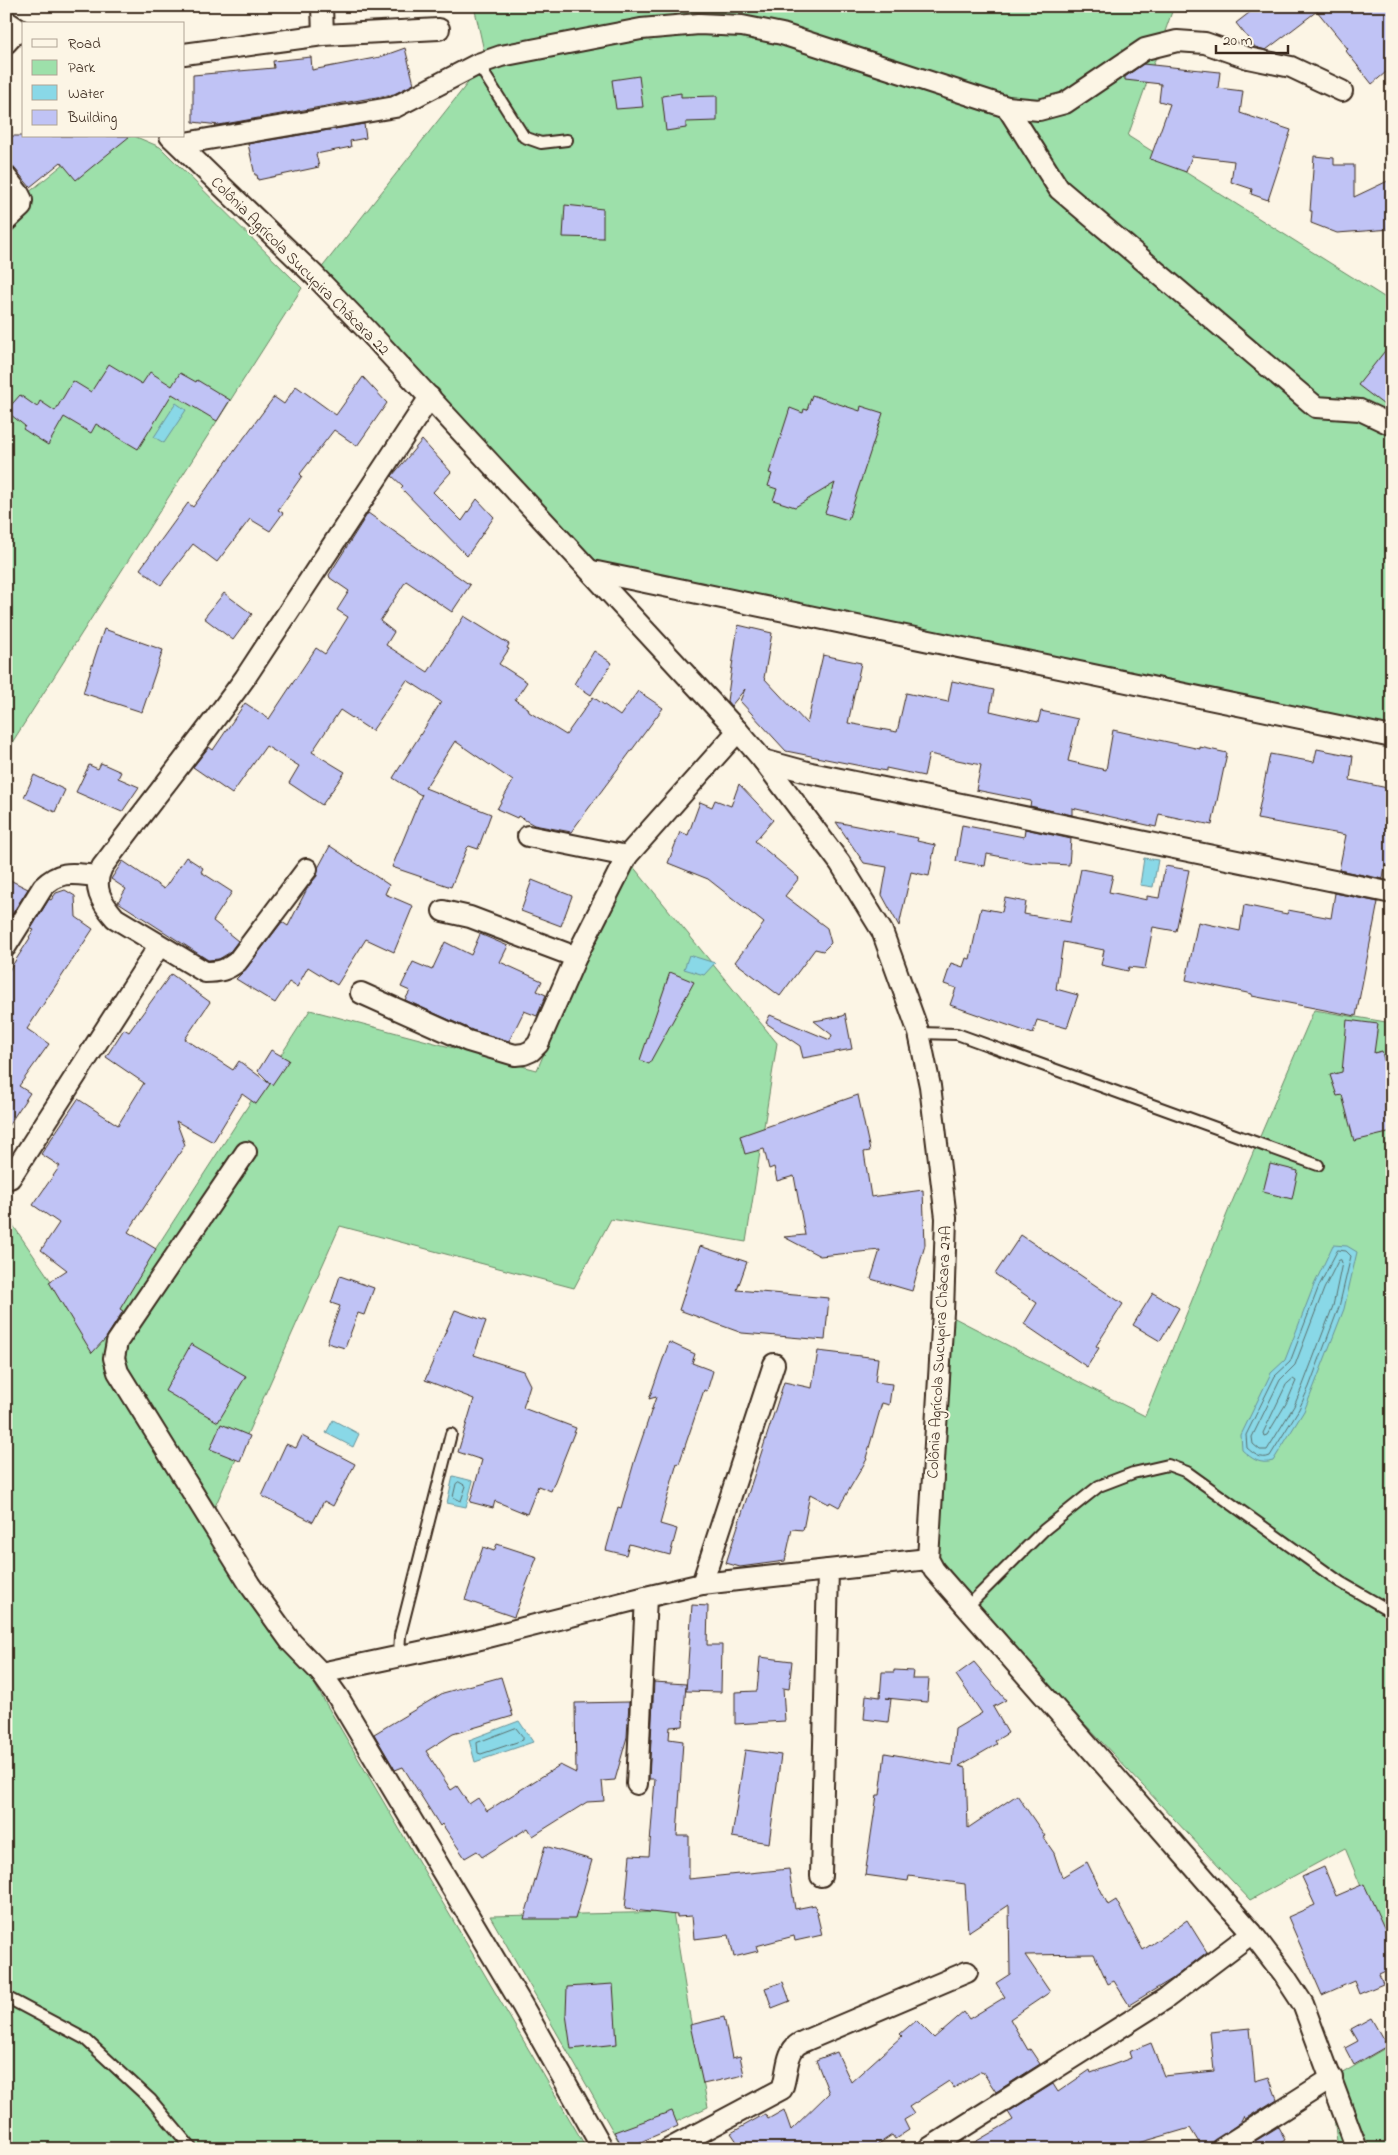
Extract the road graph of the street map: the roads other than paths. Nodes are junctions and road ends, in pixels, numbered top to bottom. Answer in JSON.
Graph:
{"nodes":[{"id":1,"x":322,"y":6,"type":"edge"},
{"id":2,"x":439,"y":29,"type":"dead end"},
{"id":3,"x":323,"y":35,"type":"junction"},
{"id":4,"x":185,"y":54,"type":"edge"},
{"id":5,"x":478,"y":64,"type":"junction"},
{"id":6,"x":1342,"y":91,"type":"dead end"},
{"id":7,"x":1006,"y":107,"type":"junction"},
{"id":8,"x":174,"y":140,"type":"edge"},
{"id":9,"x":566,"y":140,"type":"dead end"},
{"id":10,"x":6,"y":176,"type":"edge"},
{"id":11,"x":6,"y":221,"type":"edge"},
{"id":12,"x":430,"y":397,"type":"junction"},
{"id":13,"x":1392,"y":425,"type":"edge"},
{"id":14,"x":592,"y":571,"type":"junction"},
{"id":15,"x":738,"y":731,"type":"junction"},
{"id":16,"x":1392,"y":737,"type":"edge"},
{"id":17,"x":763,"y":760,"type":"junction"},
{"id":18,"x":528,"y":836,"type":"dead end"},
{"id":19,"x":627,"y":856,"type":"junction"},
{"id":20,"x":307,"y":868,"type":"dead end"},
{"id":21,"x":97,"y":876,"type":"junction"},
{"id":22,"x":1392,"y":892,"type":"edge"},
{"id":23,"x":443,"y":911,"type":"dead end"},
{"id":24,"x":6,"y":946,"type":"edge"},
{"id":25,"x":159,"y":946,"type":"junction"},
{"id":26,"x":576,"y":957,"type":"junction"},
{"id":27,"x":360,"y":993,"type":"dead end"},
{"id":28,"x":919,"y":1033,"type":"junction"},
{"id":29,"x":246,"y":1152,"type":"dead end"},
{"id":30,"x":1318,"y":1165,"type":"dead end"},
{"id":31,"x":10,"y":1178,"type":"dead end"},
{"id":32,"x":774,"y":1364,"type":"dead end"},
{"id":33,"x":451,"y":1434,"type":"dead end"},
{"id":34,"x":928,"y":1559,"type":"junction"},
{"id":35,"x":828,"y":1570,"type":"junction"},
{"id":36,"x":702,"y":1584,"type":"junction"},
{"id":37,"x":646,"y":1597,"type":"junction"},
{"id":38,"x":967,"y":1607,"type":"junction"},
{"id":39,"x":1392,"y":1612,"type":"edge"},
{"id":40,"x":400,"y":1656,"type":"junction"},
{"id":41,"x":321,"y":1673,"type":"junction"},
{"id":42,"x":637,"y":1784,"type":"dead end"},
{"id":43,"x":821,"y":1876,"type":"dead end"},
{"id":44,"x":1252,"y":1933,"type":"junction"},
{"id":45,"x":967,"y":1972,"type":"dead end"},
{"id":46,"x":6,"y":1997,"type":"edge"},
{"id":47,"x":1332,"y":2078,"type":"junction"},
{"id":48,"x":192,"y":2149,"type":"edge"},
{"id":49,"x":603,"y":2149,"type":"edge"},
{"id":50,"x":669,"y":2149,"type":"edge"},
{"id":51,"x":928,"y":2149,"type":"edge"},
{"id":52,"x":1221,"y":2149,"type":"edge"},
{"id":53,"x":1357,"y":2149,"type":"edge"}],
"edges":[{"from":1,"to":3,"type":"street"},
{"from":2,"to":3,"type":"street"},
{"from":3,"to":4,"type":"street"},
{"from":5,"to":7,"type":"street"},
{"from":5,"to":8,"type":"street"},
{"from":5,"to":9,"type":"lane"},
{"from":6,"to":7,"type":"street"},
{"from":7,"to":13,"type":"street"},
{"from":8,"to":12,"type":"street","name":"Colônia Agrícola Sucupira Chácara 22"},
{"from":10,"to":11,"type":"street"},
{"from":12,"to":14,"type":"street","name":"Colônia Agrícola Sucupira Chácara 22"},
{"from":12,"to":21,"type":"street"},
{"from":14,"to":15,"type":"street","name":"Colônia Agrícola Sucupira Chácara 22"},
{"from":14,"to":16,"type":"street"},
{"from":15,"to":17,"type":"street","name":"Colônia Agrícola Sucupira Chácara 27A"},
{"from":15,"to":19,"type":"street"},
{"from":17,"to":22,"type":"street"},
{"from":17,"to":28,"type":"street","name":"Colônia Agrícola Sucupira Chácara 27A"},
{"from":18,"to":19,"type":"street"},
{"from":19,"to":26,"type":"street"},
{"from":20,"to":25,"type":"street"},
{"from":21,"to":24,"type":"street"},
{"from":21,"to":25,"type":"street"},
{"from":23,"to":26,"type":"street"},
{"from":25,"to":31,"type":"street"},
{"from":26,"to":27,"type":"street"},
{"from":28,"to":30,"type":"lane"},
{"from":28,"to":34,"type":"street","name":"Colônia Agrícola Sucupira Chácara 27A"},
{"from":29,"to":41,"type":"street"},
{"from":32,"to":36,"type":"street"},
{"from":33,"to":40,"type":"lane"},
{"from":34,"to":35,"type":"street"},
{"from":34,"to":38,"type":"street"},
{"from":35,"to":36,"type":"street"},
{"from":35,"to":43,"type":"street"},
{"from":36,"to":37,"type":"street"},
{"from":37,"to":40,"type":"street"},
{"from":37,"to":42,"type":"street"},
{"from":38,"to":39,"type":"lane"},
{"from":38,"to":44,"type":"street"},
{"from":40,"to":41,"type":"street"},
{"from":41,"to":49,"type":"street"},
{"from":44,"to":47,"type":"street"},
{"from":44,"to":51,"type":"street"},
{"from":45,"to":50,"type":"street"},
{"from":46,"to":48,"type":"lane"},
{"from":47,"to":52,"type":"street"},
{"from":47,"to":53,"type":"street"}]}
